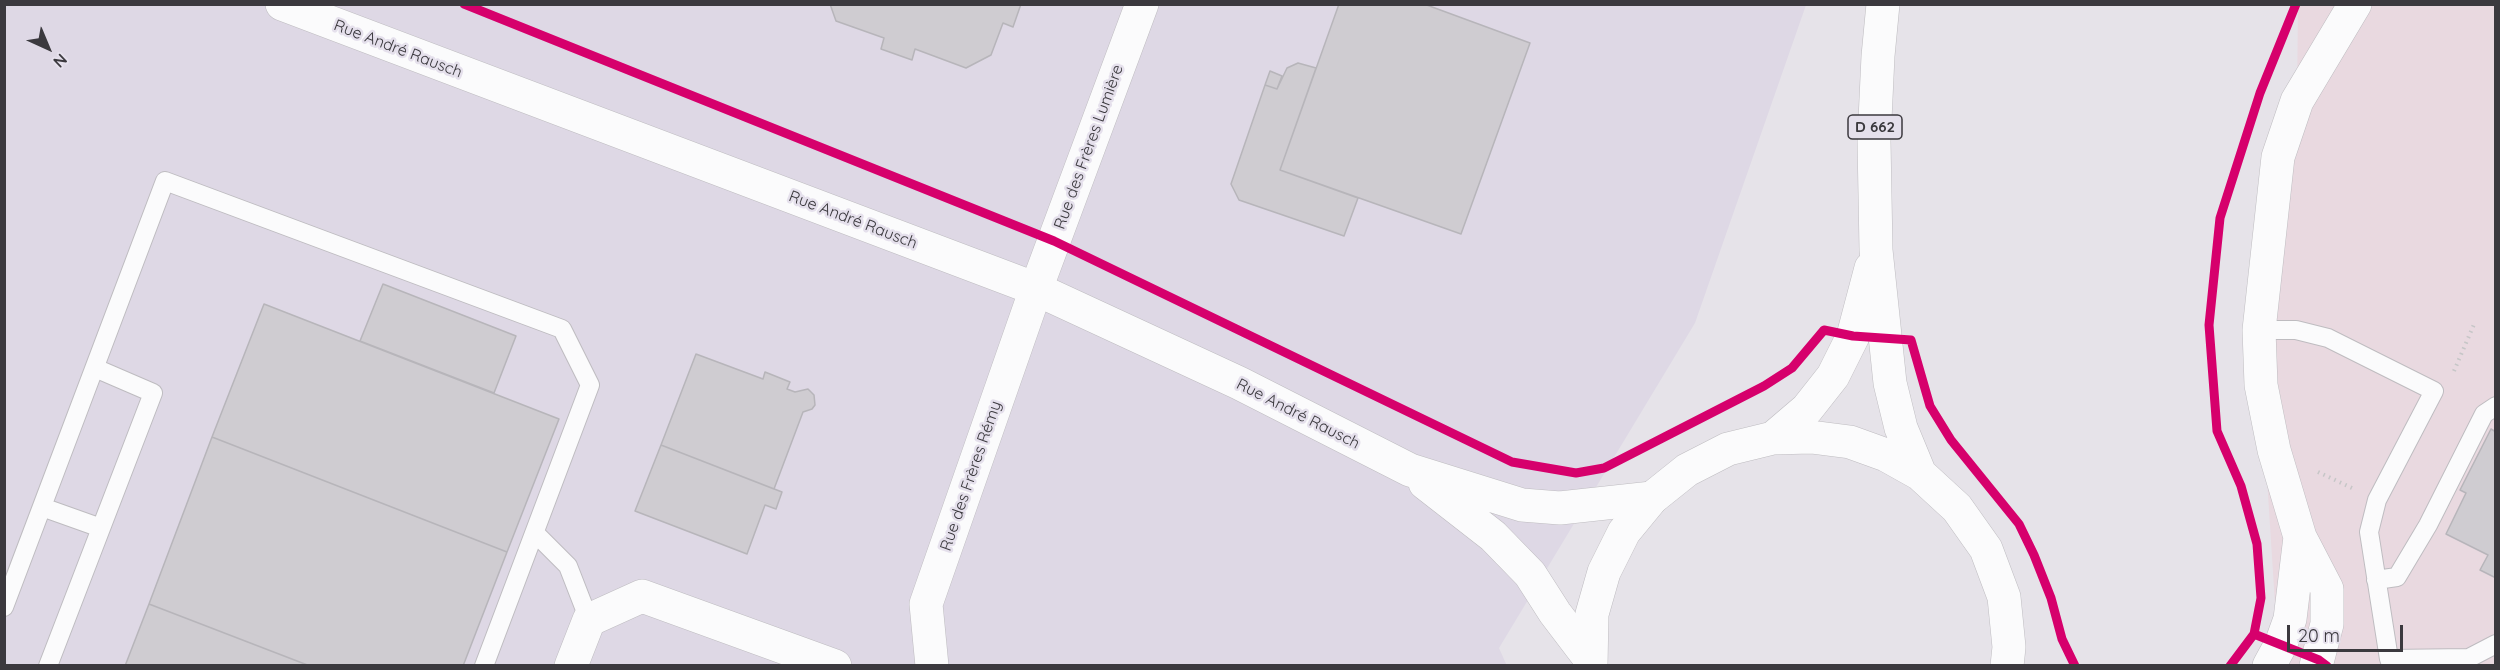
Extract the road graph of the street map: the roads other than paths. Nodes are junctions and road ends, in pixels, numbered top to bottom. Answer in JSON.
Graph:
{"nodes":[{"id":1,"x":282,"y":4,"type":"edge"},
{"id":2,"x":1142,"y":4,"type":"edge"},
{"id":3,"x":1883,"y":4,"type":"edge"},
{"id":4,"x":2355,"y":4,"type":"edge"},
{"id":5,"x":1876,"y":250,"type":"junction"},
{"id":6,"x":1036,"y":289,"type":"junction"},
{"id":7,"x":2259,"y":330,"type":"junction"},
{"id":8,"x":95,"y":368,"type":"junction"},
{"id":9,"x":2496,"y":406,"type":"edge"},
{"id":10,"x":1773,"y":438,"type":"junction"},
{"id":11,"x":1410,"y":470,"type":"junction"},
{"id":12,"x":1920,"y":474,"type":"junction"},
{"id":13,"x":1652,"y":498,"type":"junction"},
{"id":14,"x":42,"y":507,"type":"junction"},
{"id":15,"x":101,"y":528,"type":"junction"},
{"id":16,"x":535,"y":533,"type":"junction"},
{"id":17,"x":2300,"y":537,"type":"junction"},
{"id":18,"x":2376,"y":580,"type":"junction"},
{"id":19,"x":4,"y":606,"type":"edge"},
{"id":20,"x":589,"y":620,"type":"junction"},
{"id":21,"x":2496,"y":644,"type":"edge"},
{"id":22,"x":2014,"y":659,"type":"edge"},
{"id":23,"x":1590,"y":662,"type":"edge"},
{"id":24,"x":48,"y":666,"type":"edge"},
{"id":25,"x":484,"y":666,"type":"edge"},
{"id":26,"x":571,"y":666,"type":"edge"},
{"id":27,"x":835,"y":666,"type":"edge"},
{"id":28,"x":932,"y":666,"type":"edge"},
{"id":29,"x":2269,"y":666,"type":"edge"},
{"id":30,"x":2316,"y":666,"type":"edge"}],
"edges":[{"from":1,"to":6,"type":"street","name":"Rue André Rausch"},
{"from":2,"to":6,"type":"street","name":"Rue des Frères Lumière"},
{"from":3,"to":5,"type":"street","number":"D 662"},
{"from":4,"to":7,"type":"street"},
{"from":5,"to":10,"type":"street","number":"D 662"},
{"from":5,"to":12,"type":"street","number":"D 662"},
{"from":6,"to":11,"type":"street","name":"Rue André Rausch"},
{"from":6,"to":28,"type":"street","name":"Rue des Frères Rémy"},
{"from":7,"to":17,"type":"street"},
{"from":7,"to":18,"type":"lane"},
{"from":8,"to":14,"type":"lane"},
{"from":8,"to":15,"type":"lane"},
{"from":8,"to":16,"type":"lane"},
{"from":9,"to":18,"type":"lane"},
{"from":10,"to":12,"type":"street"},
{"from":10,"to":13,"type":"street"},
{"from":11,"to":13,"type":"street","name":"Rue André Rausch"},
{"from":11,"to":23,"type":"street","name":"Rue André Rausch"},
{"from":12,"to":22,"type":"street"},
{"from":13,"to":23,"type":"street"},
{"from":14,"to":15,"type":"lane"},
{"from":14,"to":19,"type":"lane"},
{"from":15,"to":24,"type":"lane"},
{"from":16,"to":20,"type":"lane"},
{"from":16,"to":25,"type":"lane"},
{"from":17,"to":29,"type":"street"},
{"from":17,"to":30,"type":"street"},
{"from":18,"to":21,"type":"lane"},
{"from":20,"to":26,"type":"street"},
{"from":20,"to":27,"type":"street"}]}
